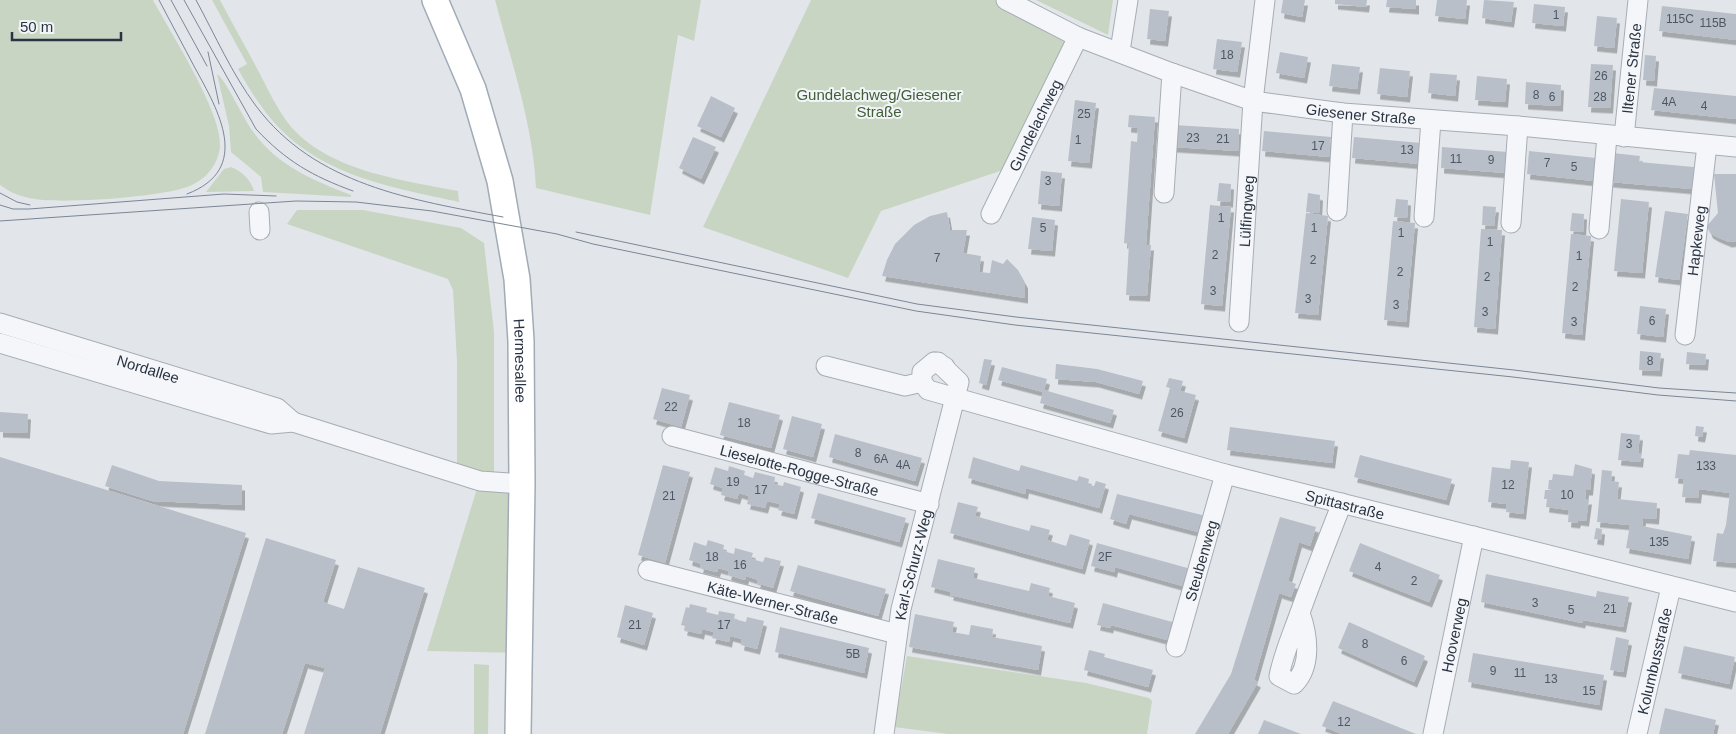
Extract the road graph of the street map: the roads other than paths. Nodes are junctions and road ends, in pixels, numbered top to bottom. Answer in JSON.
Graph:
{"nodes":[{"id":1,"x":435,"y":0,"type":"edge"},
{"id":2,"x":1006,"y":0,"type":"edge"},
{"id":3,"x":1128,"y":0,"type":"edge"},
{"id":4,"x":1265,"y":0,"type":"edge"},
{"id":5,"x":1638,"y":0,"type":"edge"},
{"id":6,"x":1078,"y":37,"type":"junction"},
{"id":7,"x":1120,"y":52,"type":"junction"},
{"id":8,"x":1172,"y":73,"type":"junction"},
{"id":9,"x":1254,"y":101,"type":"junction"},
{"id":10,"x":1343,"y":113,"type":"junction"},
{"id":11,"x":1431,"y":120,"type":"junction"},
{"id":12,"x":1518,"y":126,"type":"junction"},
{"id":13,"x":1615,"y":137,"type":"junction"},
{"id":14,"x":1707,"y":145,"type":"junction"},
{"id":15,"x":1736,"y":147,"type":"edge"},
{"id":16,"x":1164,"y":192,"type":"dead end"},
{"id":17,"x":1337,"y":211,"type":"dead end"},
{"id":18,"x":991,"y":214,"type":"dead end"},
{"id":19,"x":1424,"y":217,"type":"dead end"},
{"id":20,"x":1512,"y":223,"type":"dead end"},
{"id":21,"x":1599,"y":229,"type":"dead end"},
{"id":22,"x":1239,"y":322,"type":"dead end"},
{"id":23,"x":0,"y":323,"type":"edge"},
{"id":24,"x":1685,"y":335,"type":"dead end"},
{"id":25,"x":0,"y":343,"type":"edge"},
{"id":26,"x":826,"y":366,"type":"dead end"},
{"id":27,"x":922,"y":382,"type":"junction"},
{"id":28,"x":955,"y":398,"type":"junction"},
{"id":29,"x":293,"y":422,"type":"junction"},
{"id":30,"x":672,"y":436,"type":"dead end"},
{"id":31,"x":1225,"y":474,"type":"junction"},
{"id":32,"x":522,"y":484,"type":"junction"},
{"id":33,"x":1342,"y":503,"type":"junction"},
{"id":34,"x":929,"y":504,"type":"junction"},
{"id":35,"x":1474,"y":536,"type":"junction"},
{"id":36,"x":648,"y":570,"type":"dead end"},
{"id":37,"x":1671,"y":587,"type":"junction"},
{"id":38,"x":1736,"y":602,"type":"edge"},
{"id":39,"x":1300,"y":612,"type":"dead end"},
{"id":40,"x":897,"y":634,"type":"junction"},
{"id":41,"x":1176,"y":647,"type":"dead end"},
{"id":42,"x":518,"y":734,"type":"edge"},
{"id":43,"x":884,"y":734,"type":"edge"},
{"id":44,"x":1433,"y":734,"type":"edge"},
{"id":45,"x":1637,"y":734,"type":"edge"}],
"edges":[{"from":1,"to":32,"type":"main road","name":"Hermesallee"},
{"from":2,"to":6,"type":"street","name":"Giesener Straße"},
{"from":3,"to":7,"type":"street"},
{"from":4,"to":9,"type":"street","name":"Lülfingweg"},
{"from":5,"to":13,"type":"street","name":"Iltener Straße"},
{"from":6,"to":7,"type":"street","name":"Giesener Straße"},
{"from":6,"to":18,"type":"street","name":"Gundelachweg"},
{"from":7,"to":8,"type":"street","name":"Giesener Straße"},
{"from":8,"to":9,"type":"street","name":"Giesener Straße"},
{"from":8,"to":16,"type":"street"},
{"from":9,"to":10,"type":"street","name":"Giesener Straße"},
{"from":9,"to":22,"type":"street","name":"Lülfingweg"},
{"from":10,"to":11,"type":"street","name":"Giesener Straße"},
{"from":10,"to":17,"type":"street"},
{"from":11,"to":12,"type":"street","name":"Giesener Straße"},
{"from":11,"to":19,"type":"street"},
{"from":12,"to":13,"type":"street","name":"Giesener Straße"},
{"from":12,"to":20,"type":"street"},
{"from":13,"to":14,"type":"street","name":"Giesener Straße"},
{"from":13,"to":21,"type":"street","name":"Iltener Straße"},
{"from":14,"to":15,"type":"street","name":"Giesener Straße"},
{"from":14,"to":24,"type":"street","name":"Hapkeweg"},
{"from":23,"to":29,"type":"street","name":"Nordallee"},
{"from":25,"to":29,"type":"street","name":"Nordallee"},
{"from":26,"to":27,"type":"street"},
{"from":27,"to":28,"type":"street","name":"Spittastraße"},
{"from":27,"to":28,"type":"street"},
{"from":28,"to":31,"type":"street","name":"Spittastraße"},
{"from":28,"to":34,"type":"street","name":"Karl-Schurz-Weg"},
{"from":29,"to":32,"type":"street","name":"Nordallee"},
{"from":30,"to":34,"type":"street","name":"Lieselotte-Rogge-Straße"},
{"from":31,"to":33,"type":"street","name":"Spittastraße"},
{"from":31,"to":41,"type":"street","name":"Steubenweg"},
{"from":32,"to":42,"type":"main road","name":"Hermesallee"},
{"from":33,"to":35,"type":"street","name":"Spittastraße"},
{"from":33,"to":39,"type":"street"},
{"from":34,"to":40,"type":"street","name":"Karl-Schurz-Weg"},
{"from":35,"to":37,"type":"street","name":"Spittastraße"},
{"from":35,"to":44,"type":"street","name":"Hooverweg"},
{"from":36,"to":40,"type":"street","name":"Käte-Werner-Straße"},
{"from":37,"to":38,"type":"street","name":"Spittastraße"},
{"from":37,"to":45,"type":"street","name":"Kolumbusstraße"},
{"from":40,"to":43,"type":"street","name":"Karl-Schurz-Weg"}]}
